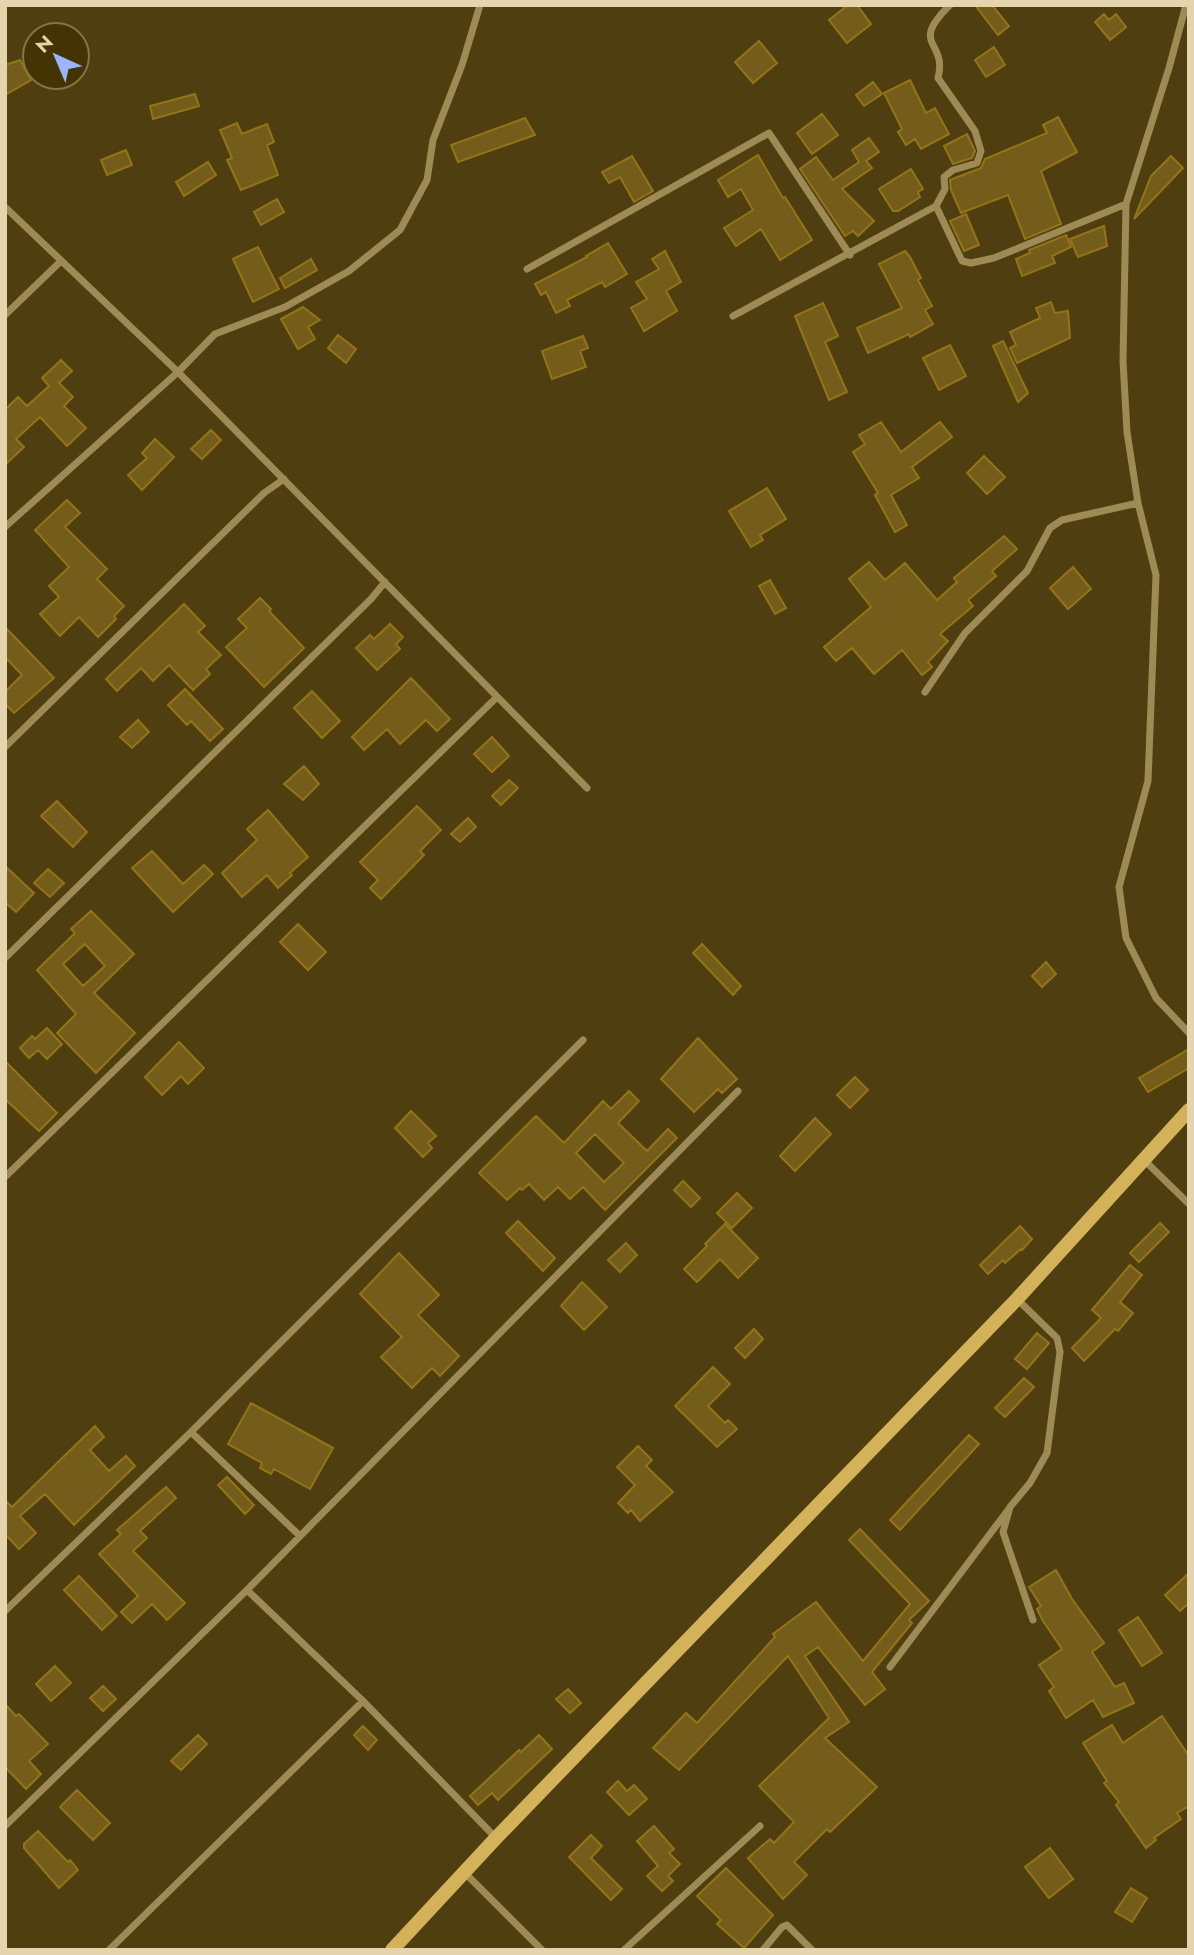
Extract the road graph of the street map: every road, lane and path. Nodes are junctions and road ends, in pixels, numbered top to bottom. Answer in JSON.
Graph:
{"nodes":[{"id":1,"x":480,"y":5,"type":"edge"},
{"id":2,"x":950,"y":5,"type":"edge"},
{"id":3,"x":1186,"y":5,"type":"edge"},
{"id":4,"x":1126,"y":204,"type":"junction"},
{"id":5,"x":936,"y":206,"type":"junction"},
{"id":6,"x":5,"y":207,"type":"edge"},
{"id":7,"x":850,"y":254,"type":"junction"},
{"id":8,"x":61,"y":261,"type":"junction"},
{"id":9,"x":527,"y":269,"type":"dead end"},
{"id":10,"x":5,"y":316,"type":"edge"},
{"id":11,"x":733,"y":316,"type":"dead end"},
{"id":12,"x":178,"y":372,"type":"junction"},
{"id":13,"x":284,"y":479,"type":"junction"},
{"id":14,"x":1138,"y":503,"type":"junction"},
{"id":15,"x":5,"y":527,"type":"edge"},
{"id":16,"x":385,"y":582,"type":"junction"},
{"id":17,"x":925,"y":692,"type":"dead end"},
{"id":18,"x":497,"y":697,"type":"junction"},
{"id":19,"x":5,"y":747,"type":"edge"},
{"id":20,"x":587,"y":788,"type":"dead end"},
{"id":21,"x":5,"y":958,"type":"edge"},
{"id":22,"x":1189,"y":1033,"type":"edge"},
{"id":23,"x":583,"y":1040,"type":"dead end"},
{"id":24,"x":738,"y":1091,"type":"dead end"},
{"id":25,"x":1189,"y":1110,"type":"edge"},
{"id":26,"x":1143,"y":1158,"type":"junction"},
{"id":27,"x":5,"y":1177,"type":"edge"},
{"id":28,"x":1189,"y":1204,"type":"edge"},
{"id":29,"x":1017,"y":1299,"type":"junction"},
{"id":30,"x":191,"y":1432,"type":"junction"},
{"id":31,"x":1010,"y":1507,"type":"junction"},
{"id":32,"x":300,"y":1536,"type":"junction"},
{"id":33,"x":247,"y":1590,"type":"junction"},
{"id":34,"x":5,"y":1611,"type":"edge"},
{"id":35,"x":1033,"y":1620,"type":"dead end"},
{"id":36,"x":890,"y":1667,"type":"dead end"},
{"id":37,"x":363,"y":1701,"type":"junction"},
{"id":38,"x":5,"y":1826,"type":"edge"},
{"id":39,"x":760,"y":1826,"type":"dead end"},
{"id":40,"x":496,"y":1838,"type":"junction"},
{"id":41,"x":464,"y":1872,"type":"junction"},
{"id":42,"x":109,"y":1950,"type":"edge"},
{"id":43,"x":392,"y":1950,"type":"edge"},
{"id":44,"x":542,"y":1950,"type":"edge"},
{"id":45,"x":624,"y":1950,"type":"edge"},
{"id":46,"x":763,"y":1950,"type":"edge"},
{"id":47,"x":812,"y":1950,"type":"edge"}],
"edges":[{"from":1,"to":12,"type":"street"},
{"from":2,"to":5,"type":"street"},
{"from":3,"to":4,"type":"street"},
{"from":4,"to":5,"type":"street"},
{"from":4,"to":14,"type":"street"},
{"from":5,"to":7,"type":"street"},
{"from":6,"to":8,"type":"street"},
{"from":7,"to":9,"type":"street"},
{"from":7,"to":11,"type":"street"},
{"from":8,"to":10,"type":"street"},
{"from":8,"to":12,"type":"street"},
{"from":12,"to":13,"type":"street"},
{"from":12,"to":15,"type":"street"},
{"from":13,"to":16,"type":"street"},
{"from":13,"to":19,"type":"street"},
{"from":14,"to":17,"type":"street"},
{"from":14,"to":22,"type":"street"},
{"from":16,"to":18,"type":"street"},
{"from":16,"to":21,"type":"street"},
{"from":18,"to":20,"type":"street"},
{"from":18,"to":27,"type":"street"},
{"from":23,"to":30,"type":"street"},
{"from":24,"to":32,"type":"street"},
{"from":25,"to":26,"type":"main road"},
{"from":26,"to":28,"type":"street"},
{"from":26,"to":29,"type":"main road"},
{"from":29,"to":31,"type":"street"},
{"from":29,"to":40,"type":"main road"},
{"from":30,"to":32,"type":"street"},
{"from":30,"to":34,"type":"street"},
{"from":31,"to":35,"type":"street"},
{"from":31,"to":36,"type":"street"},
{"from":32,"to":33,"type":"street"},
{"from":33,"to":37,"type":"street"},
{"from":33,"to":38,"type":"street"},
{"from":37,"to":40,"type":"street"},
{"from":37,"to":42,"type":"street"},
{"from":39,"to":45,"type":"street"},
{"from":40,"to":41,"type":"main road"},
{"from":41,"to":43,"type":"main road"},
{"from":41,"to":44,"type":"street"},
{"from":46,"to":47,"type":"street"}]}
